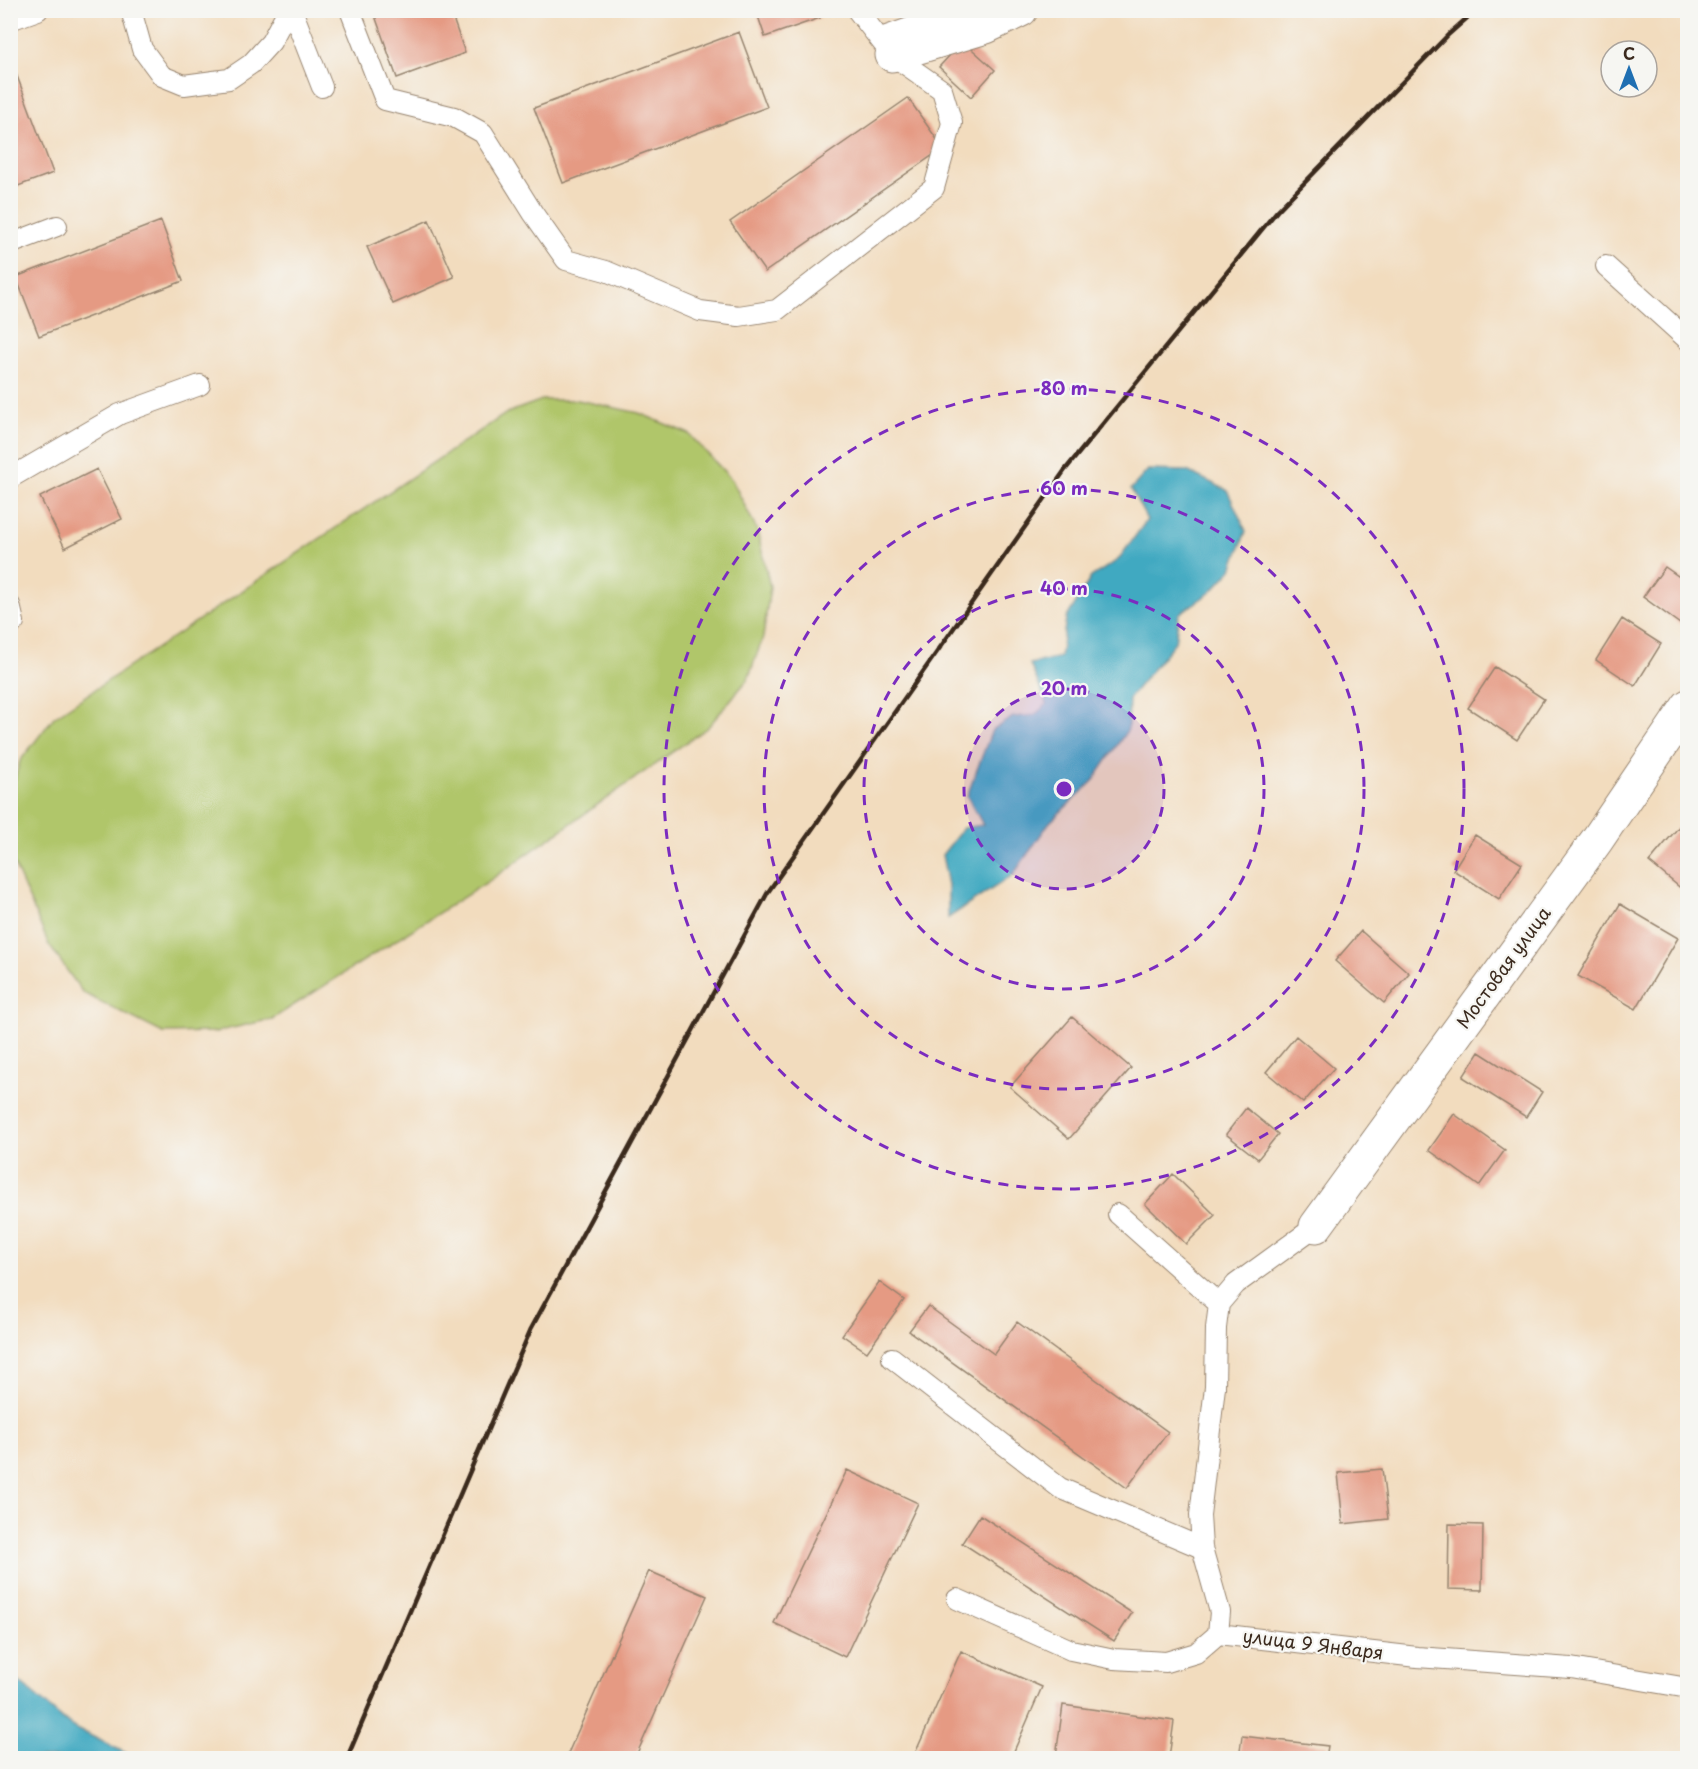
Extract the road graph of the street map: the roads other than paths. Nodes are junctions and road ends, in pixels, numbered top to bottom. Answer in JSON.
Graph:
{"nodes":[{"id":1,"x":38,"y":10,"type":"edge"},
{"id":2,"x":131,"y":10,"type":"edge"},
{"id":3,"x":290,"y":10,"type":"edge"},
{"id":4,"x":350,"y":10,"type":"edge"},
{"id":5,"x":857,"y":10,"type":"edge"},
{"id":6,"x":961,"y":10,"type":"edge"},
{"id":7,"x":1022,"y":10,"type":"edge"},
{"id":8,"x":10,"y":20,"type":"edge"},
{"id":9,"x":887,"y":47,"type":"junction"},
{"id":10,"x":322,"y":87,"type":"dead end"},
{"id":11,"x":57,"y":226,"type":"dead end"},
{"id":12,"x":10,"y":244,"type":"edge"},
{"id":13,"x":1606,"y":266,"type":"dead end"},
{"id":14,"x":1688,"y":340,"type":"edge"},
{"id":15,"x":200,"y":385,"type":"dead end"},
{"id":16,"x":10,"y":478,"type":"edge"},
{"id":17,"x":10,"y":605,"type":"edge"},
{"id":18,"x":10,"y":626,"type":"edge"},
{"id":19,"x":1688,"y":706,"type":"edge"},
{"id":20,"x":1118,"y":1214,"type":"dead end"},
{"id":21,"x":1316,"y":1226,"type":"joint"},
{"id":22,"x":1219,"y":1304,"type":"junction"},
{"id":23,"x":892,"y":1358,"type":"dead end"},
{"id":24,"x":1202,"y":1548,"type":"junction"},
{"id":25,"x":957,"y":1599,"type":"dead end"},
{"id":26,"x":1218,"y":1634,"type":"junction"},
{"id":27,"x":1688,"y":1688,"type":"edge"}],
"edges":[{"from":1,"to":8,"type":"lane"},
{"from":2,"to":3,"type":"lane"},
{"from":3,"to":10,"type":"lane"},
{"from":4,"to":9,"type":"lane"},
{"from":5,"to":9,"type":"lane"},
{"from":6,"to":9,"type":"lane"},
{"from":7,"to":9,"type":"street"},
{"from":11,"to":12,"type":"lane"},
{"from":13,"to":14,"type":"lane"},
{"from":15,"to":16,"type":"lane"},
{"from":17,"to":18,"type":"lane"},
{"from":19,"to":21,"type":"street","name":"Мостовая улица"},
{"from":20,"to":22,"type":"lane"},
{"from":21,"to":22,"type":"lane"},
{"from":22,"to":24,"type":"lane"},
{"from":23,"to":24,"type":"lane"},
{"from":24,"to":26,"type":"lane"},
{"from":25,"to":26,"type":"lane","name":"улица 9 Января"},
{"from":26,"to":27,"type":"lane","name":"улица 9 Января"}]}
